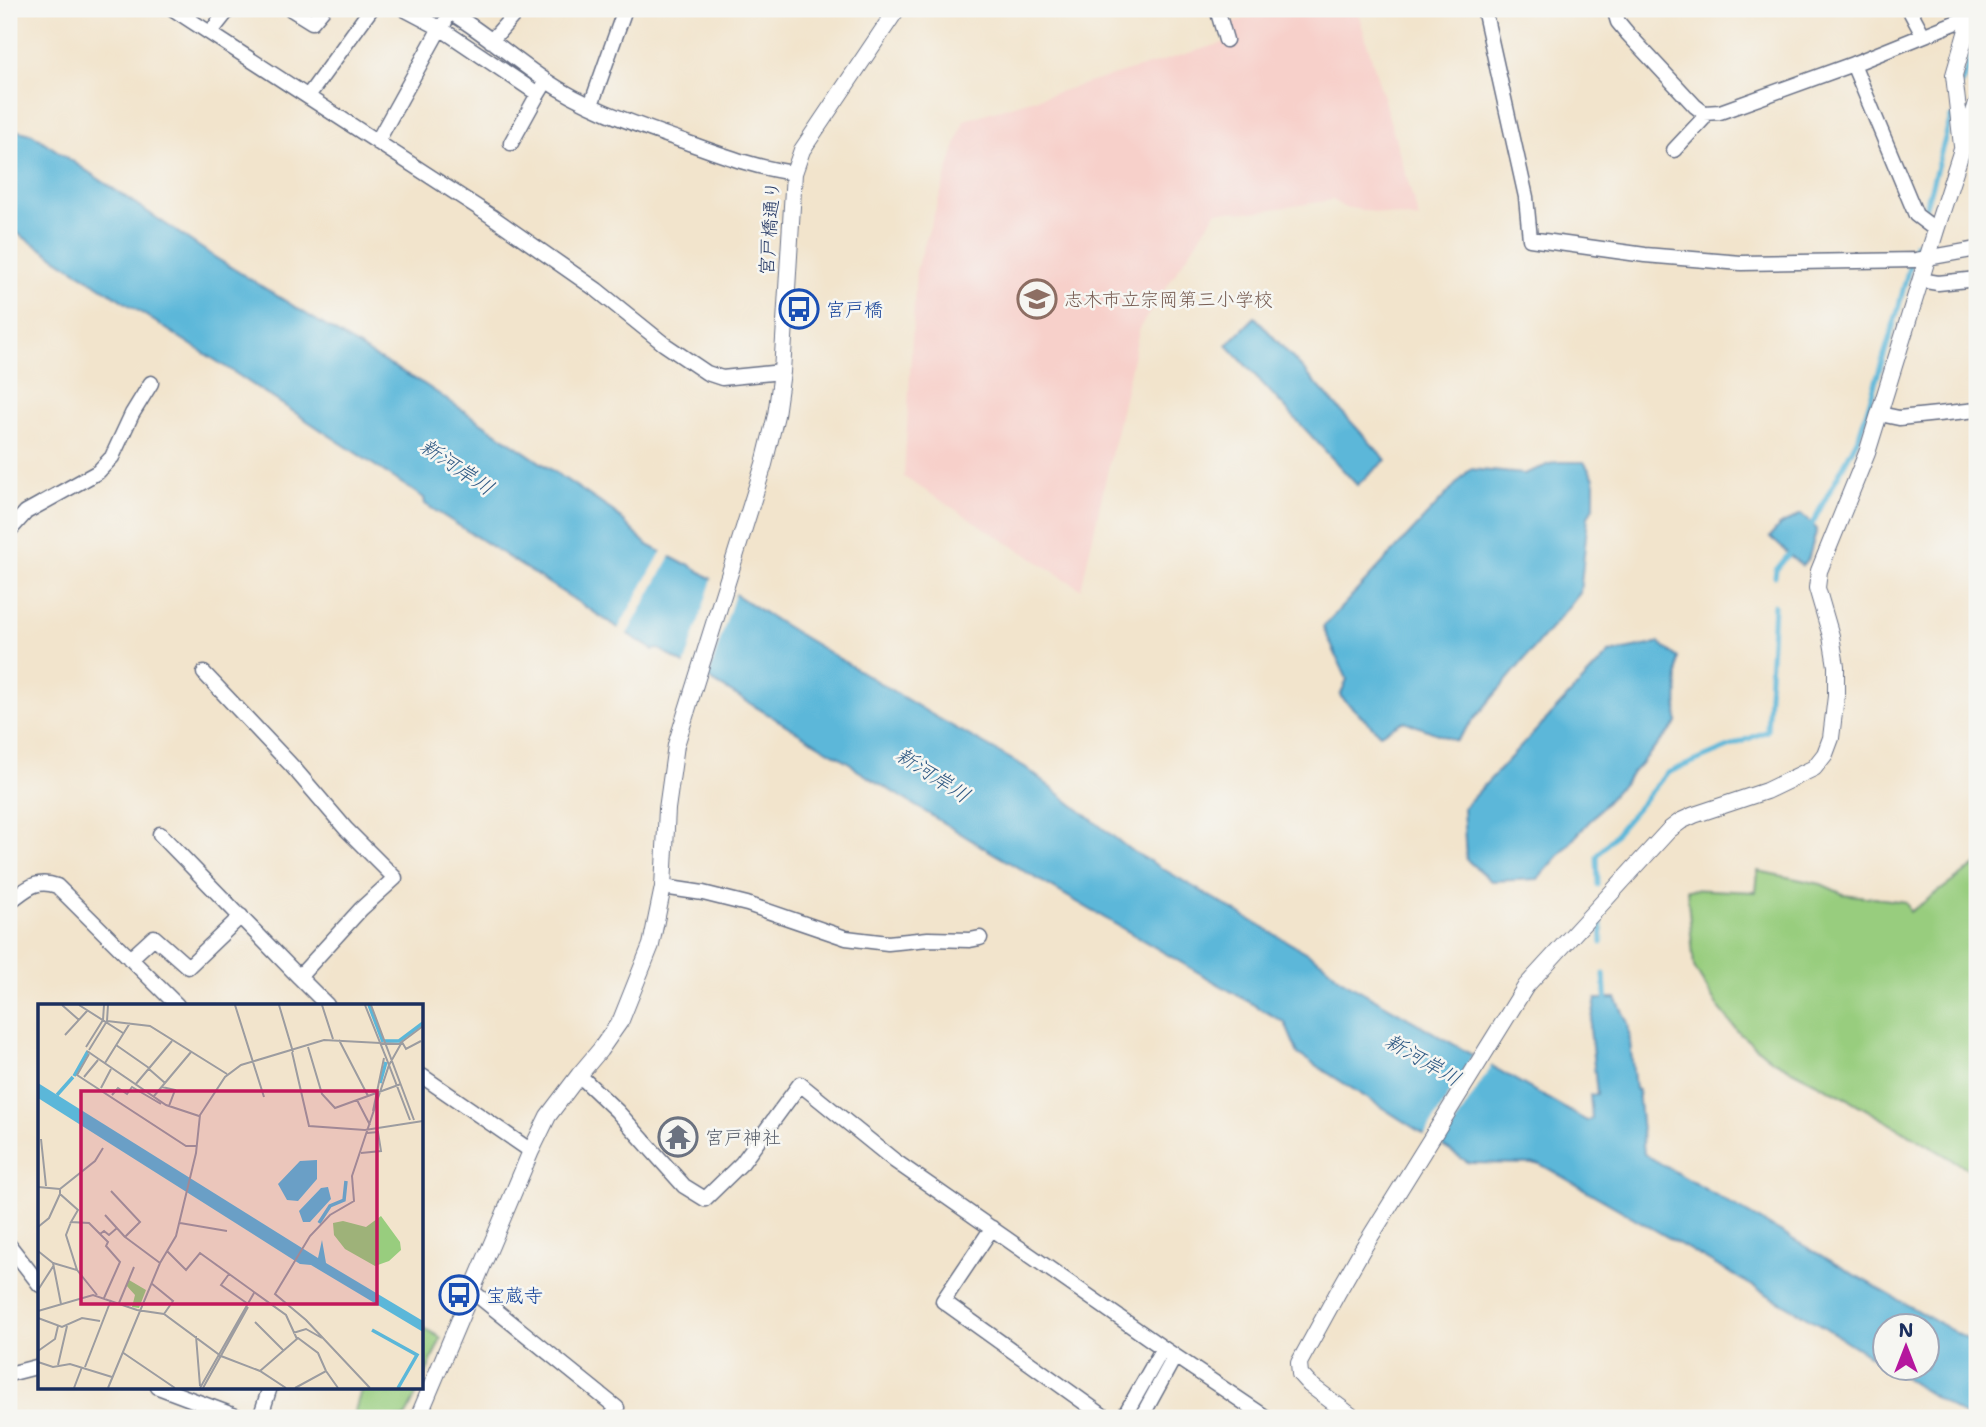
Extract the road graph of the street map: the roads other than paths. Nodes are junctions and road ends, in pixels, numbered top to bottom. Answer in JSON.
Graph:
{"nodes":[{"id":1,"x":173,"y":9,"type":"edge"},
{"id":2,"x":229,"y":9,"type":"edge"},
{"id":3,"x":290,"y":9,"type":"edge"},
{"id":4,"x":323,"y":9,"type":"edge"},
{"id":5,"x":371,"y":9,"type":"edge"},
{"id":6,"x":404,"y":9,"type":"edge"},
{"id":7,"x":519,"y":9,"type":"edge"},
{"id":8,"x":625,"y":9,"type":"edge"},
{"id":9,"x":897,"y":9,"type":"edge"},
{"id":10,"x":1217,"y":9,"type":"edge"},
{"id":11,"x":1484,"y":9,"type":"edge"},
{"id":12,"x":1615,"y":9,"type":"edge"},
{"id":13,"x":1909,"y":9,"type":"edge"},
{"id":14,"x":449,"y":11,"type":"edge"},
{"id":15,"x":1974,"y":13,"type":"edge"},
{"id":16,"x":440,"y":29,"type":"junction"},
{"id":17,"x":210,"y":33,"type":"junction"},
{"id":18,"x":1923,"y":35,"type":"junction"},
{"id":19,"x":1226,"y":40,"type":"dead end"},
{"id":20,"x":491,"y":41,"type":"junction"},
{"id":21,"x":1853,"y":64,"type":"junction"},
{"id":22,"x":546,"y":80,"type":"junction"},
{"id":23,"x":538,"y":94,"type":"junction"},
{"id":24,"x":308,"y":96,"type":"junction"},
{"id":25,"x":1977,"y":103,"type":"edge"},
{"id":26,"x":591,"y":105,"type":"junction"},
{"id":27,"x":1704,"y":113,"type":"junction"},
{"id":28,"x":377,"y":142,"type":"junction"},
{"id":29,"x":511,"y":144,"type":"dead end"},
{"id":30,"x":1674,"y":150,"type":"dead end"},
{"id":31,"x":1962,"y":152,"type":"junction"},
{"id":32,"x":794,"y":173,"type":"junction"},
{"id":33,"x":1936,"y":230,"type":"junction"},
{"id":34,"x":1977,"y":249,"type":"edge"},
{"id":35,"x":1917,"y":260,"type":"junction"},
{"id":36,"x":1977,"y":279,"type":"edge"},
{"id":37,"x":1920,"y":280,"type":"junction"},
{"id":38,"x":782,"y":372,"type":"junction"},
{"id":39,"x":151,"y":383,"type":"dead end"},
{"id":40,"x":1977,"y":410,"type":"edge"},
{"id":41,"x":1880,"y":414,"type":"junction"},
{"id":42,"x":9,"y":531,"type":"edge"},
{"id":43,"x":204,"y":673,"type":"dead end"},
{"id":44,"x":160,"y":834,"type":"dead end"},
{"id":45,"x":663,"y":887,"type":"junction"},
{"id":46,"x":9,"y":902,"type":"edge"},
{"id":47,"x":241,"y":916,"type":"junction"},
{"id":48,"x":980,"y":938,"type":"dead end"},
{"id":49,"x":130,"y":959,"type":"junction"},
{"id":50,"x":299,"y":977,"type":"junction"},
{"id":51,"x":176,"y":1004,"type":"edge"},
{"id":52,"x":326,"y":1004,"type":"edge"},
{"id":53,"x":579,"y":1074,"type":"junction"},
{"id":54,"x":424,"y":1077,"type":"edge"},
{"id":55,"x":531,"y":1151,"type":"junction"},
{"id":56,"x":992,"y":1227,"type":"junction"},
{"id":57,"x":9,"y":1245,"type":"edge"},
{"id":58,"x":38,"y":1282,"type":"edge"},
{"id":59,"x":472,"y":1291,"type":"junction"},
{"id":60,"x":1169,"y":1352,"type":"junction"},
{"id":61,"x":38,"y":1367,"type":"edge"},
{"id":62,"x":9,"y":1374,"type":"edge"},
{"id":63,"x":160,"y":1388,"type":"edge"},
{"id":64,"x":270,"y":1388,"type":"edge"},
{"id":65,"x":199,"y":1411,"type":"edge"},
{"id":66,"x":241,"y":1418,"type":"edge"},
{"id":67,"x":260,"y":1418,"type":"edge"},
{"id":68,"x":418,"y":1418,"type":"edge"},
{"id":69,"x":610,"y":1418,"type":"edge"},
{"id":70,"x":1106,"y":1418,"type":"edge"},
{"id":71,"x":1123,"y":1418,"type":"edge"},
{"id":72,"x":1141,"y":1418,"type":"edge"},
{"id":73,"x":1267,"y":1418,"type":"edge"},
{"id":74,"x":1354,"y":1418,"type":"edge"}],
"edges":[{"from":1,"to":17,"type":"street"},
{"from":2,"to":17,"type":"street"},
{"from":3,"to":4,"type":"street"},
{"from":5,"to":24,"type":"street"},
{"from":6,"to":16,"type":"street"},
{"from":7,"to":20,"type":"street"},
{"from":8,"to":26,"type":"street"},
{"from":9,"to":32,"type":"street","name":"宮戸橋通り"},
{"from":10,"to":19,"type":"street"},
{"from":11,"to":35,"type":"street"},
{"from":12,"to":27,"type":"street"},
{"from":13,"to":18,"type":"street"},
{"from":14,"to":16,"type":"street"},
{"from":14,"to":20,"type":"street"},
{"from":15,"to":18,"type":"street"},
{"from":15,"to":31,"type":"street"},
{"from":16,"to":23,"type":"street"},
{"from":16,"to":28,"type":"street"},
{"from":17,"to":24,"type":"street"},
{"from":18,"to":21,"type":"street"},
{"from":20,"to":22,"type":"street"},
{"from":21,"to":27,"type":"street"},
{"from":21,"to":33,"type":"street"},
{"from":22,"to":23,"type":"street"},
{"from":22,"to":26,"type":"street"},
{"from":23,"to":29,"type":"street"},
{"from":24,"to":28,"type":"street"},
{"from":25,"to":31,"type":"street"},
{"from":26,"to":32,"type":"street"},
{"from":27,"to":30,"type":"street"},
{"from":28,"to":38,"type":"street"},
{"from":31,"to":33,"type":"street"},
{"from":32,"to":38,"type":"street","name":"宮戸橋通り"},
{"from":33,"to":35,"type":"street"},
{"from":34,"to":35,"type":"street"},
{"from":35,"to":37,"type":"street"},
{"from":36,"to":37,"type":"street"},
{"from":37,"to":41,"type":"street"},
{"from":38,"to":45,"type":"street","name":"宮戸橋通り"},
{"from":39,"to":42,"type":"street"},
{"from":40,"to":41,"type":"street"},
{"from":41,"to":74,"type":"street"},
{"from":43,"to":50,"type":"street"},
{"from":44,"to":47,"type":"street"},
{"from":45,"to":48,"type":"street"},
{"from":45,"to":53,"type":"street","name":"宮戸橋通り"},
{"from":46,"to":49,"type":"street"},
{"from":47,"to":49,"type":"street"},
{"from":47,"to":50,"type":"street"},
{"from":49,"to":51,"type":"street"},
{"from":50,"to":52,"type":"street"},
{"from":53,"to":55,"type":"street","name":"宮戸橋通り"},
{"from":53,"to":56,"type":"street"},
{"from":54,"to":55,"type":"street"},
{"from":55,"to":59,"type":"street","name":"宮戸橋通り"},
{"from":56,"to":60,"type":"street"},
{"from":56,"to":70,"type":"street"},
{"from":57,"to":58,"type":"street"},
{"from":59,"to":68,"type":"street","name":"宮戸橋通り"},
{"from":59,"to":69,"type":"street"},
{"from":60,"to":71,"type":"street"},
{"from":60,"to":72,"type":"street"},
{"from":60,"to":73,"type":"street"},
{"from":61,"to":62,"type":"street"},
{"from":63,"to":65,"type":"street"},
{"from":64,"to":67,"type":"street"},
{"from":65,"to":66,"type":"street"}]}
